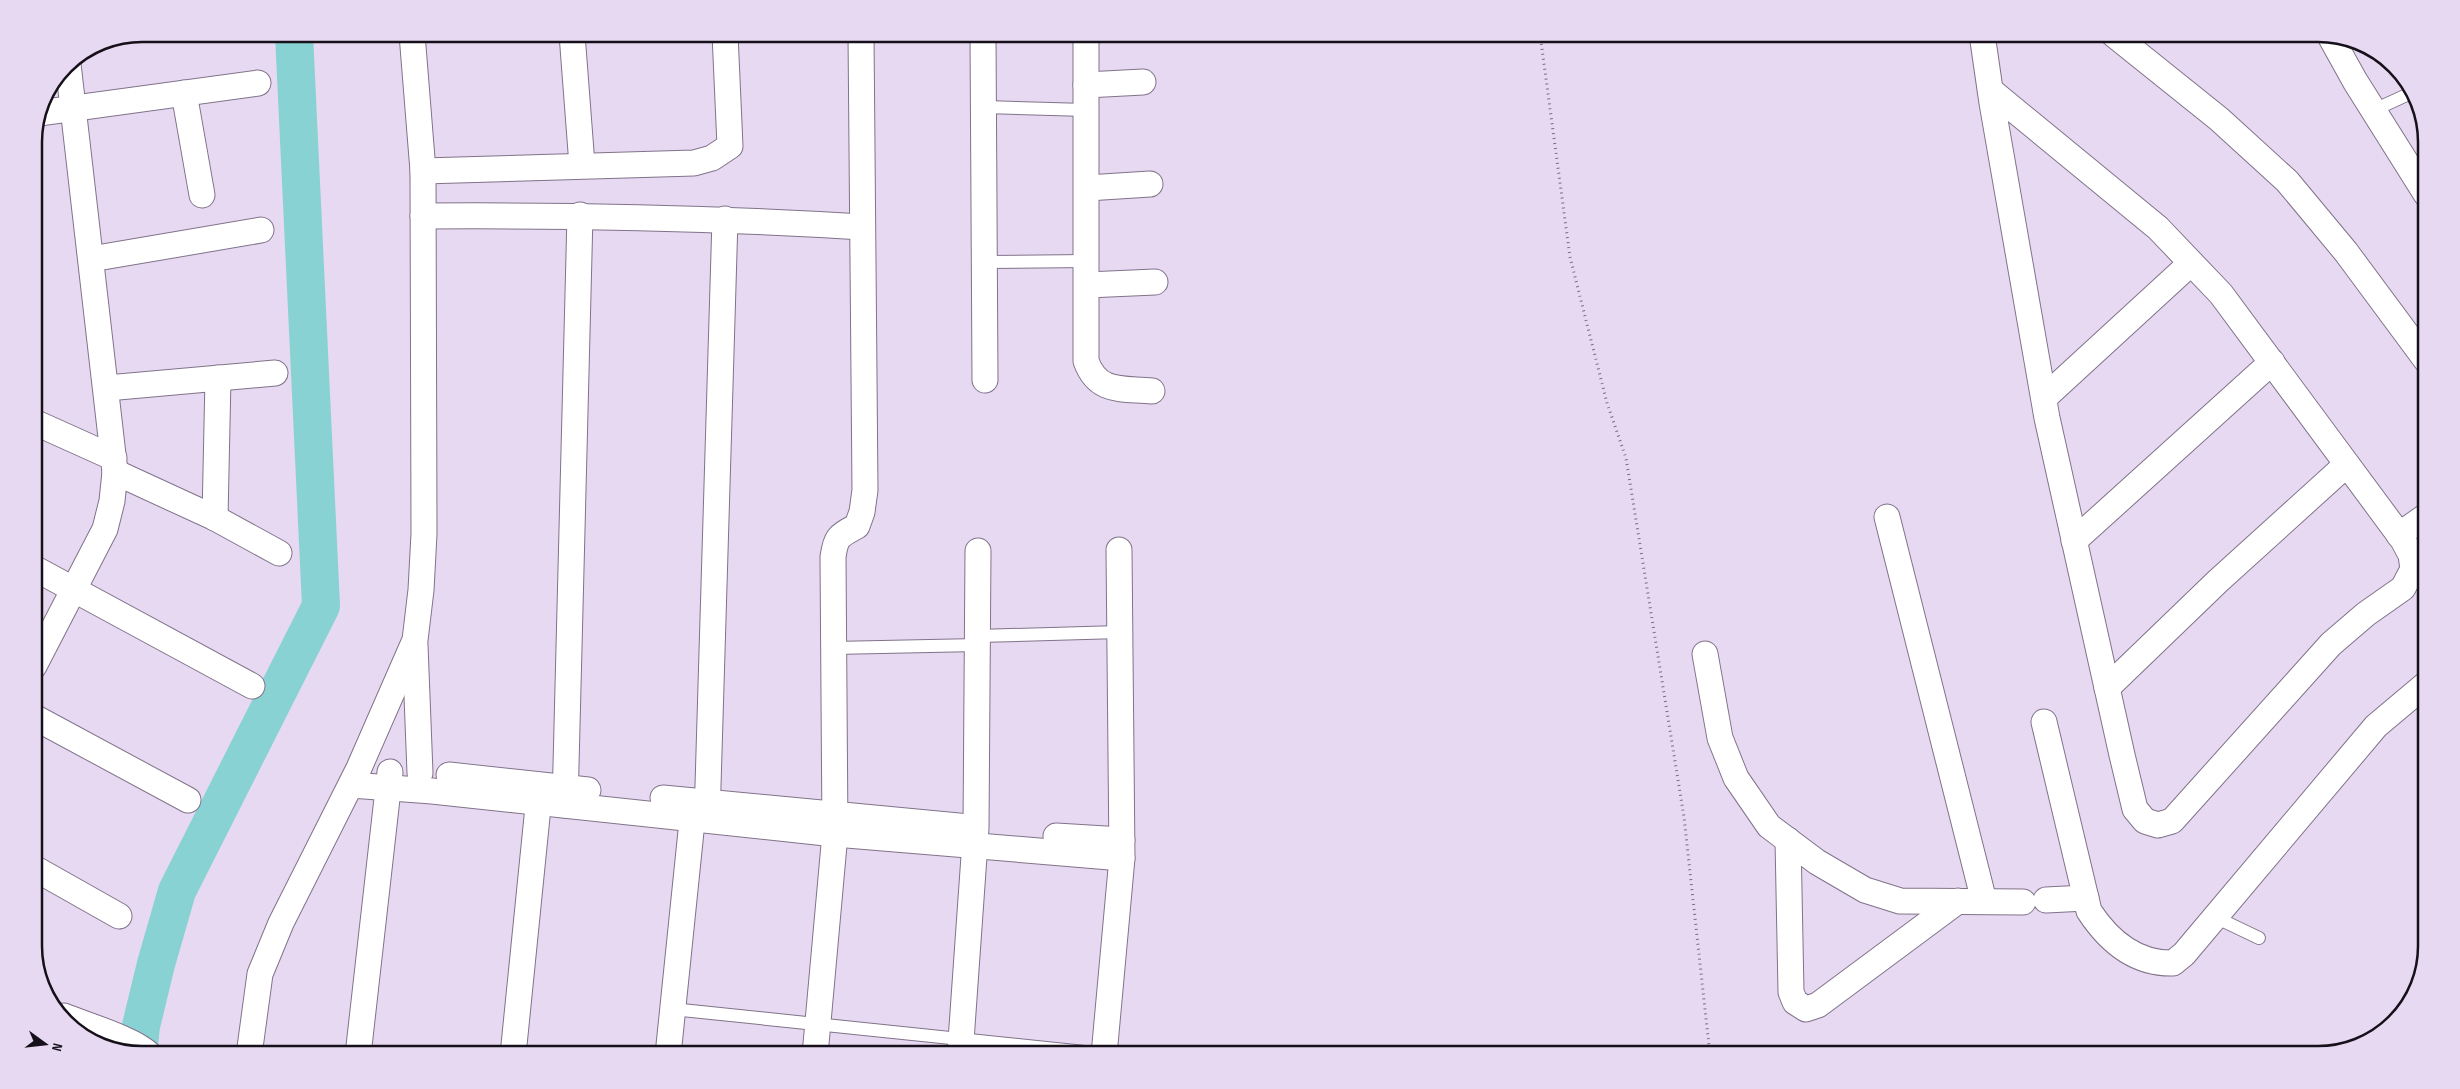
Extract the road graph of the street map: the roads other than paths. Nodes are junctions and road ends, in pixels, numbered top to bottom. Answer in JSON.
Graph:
{"nodes":[{"id":1,"x":413,"y":42,"type":"edge"},
{"id":2,"x":573,"y":42,"type":"edge"},
{"id":3,"x":725,"y":42,"type":"edge"},
{"id":4,"x":861,"y":42,"type":"edge"},
{"id":5,"x":983,"y":42,"type":"edge"},
{"id":6,"x":1086,"y":42,"type":"edge"},
{"id":7,"x":1983,"y":42,"type":"edge"},
{"id":8,"x":2123,"y":42,"type":"edge"},
{"id":9,"x":2335,"y":44,"type":"edge"},
{"id":10,"x":69,"y":75,"type":"edge"},
{"id":11,"x":258,"y":82,"type":"dead end"},
{"id":12,"x":1143,"y":82,"type":"dead end"},
{"id":13,"x":1086,"y":85,"type":"junction"},
{"id":14,"x":1990,"y":90,"type":"junction"},
{"id":15,"x":184,"y":93,"type":"junction"},
{"id":16,"x":2405,"y":96,"type":"edge"},
{"id":17,"x":984,"y":107,"type":"junction"},
{"id":18,"x":74,"y":108,"type":"junction"},
{"id":19,"x":1086,"y":110,"type":"junction"},
{"id":20,"x":2374,"y":110,"type":"junction"},
{"id":21,"x":48,"y":112,"type":"edge"},
{"id":22,"x":582,"y":165,"type":"junction"},
{"id":23,"x":423,"y":171,"type":"junction"},
{"id":24,"x":2417,"y":180,"type":"edge"},
{"id":25,"x":1150,"y":184,"type":"dead end"},
{"id":26,"x":1087,"y":188,"type":"junction"},
{"id":27,"x":202,"y":194,"type":"dead end"},
{"id":28,"x":580,"y":215,"type":"junction"},
{"id":29,"x":423,"y":216,"type":"junction"},
{"id":30,"x":725,"y":219,"type":"junction"},
{"id":31,"x":862,"y":227,"type":"junction"},
{"id":32,"x":262,"y":230,"type":"dead end"},
{"id":33,"x":92,"y":259,"type":"junction"},
{"id":34,"x":984,"y":262,"type":"junction"},
{"id":35,"x":2191,"y":263,"type":"junction"},
{"id":36,"x":1087,"y":273,"type":"junction"},
{"id":37,"x":1155,"y":282,"type":"dead end"},
{"id":38,"x":2417,"y":348,"type":"edge"},
{"id":39,"x":2272,"y":362,"type":"junction"},
{"id":40,"x":275,"y":373,"type":"dead end"},
{"id":41,"x":218,"y":378,"type":"junction"},
{"id":42,"x":985,"y":380,"type":"dead end"},
{"id":43,"x":106,"y":388,"type":"junction"},
{"id":44,"x":1152,"y":391,"type":"dead end"},
{"id":45,"x":2044,"y":398,"type":"junction"},
{"id":46,"x":43,"y":427,"type":"edge"},
{"id":47,"x":114,"y":465,"type":"junction"},
{"id":48,"x":2346,"y":465,"type":"junction"},
{"id":49,"x":1887,"y":517,"type":"dead end"},
{"id":50,"x":215,"y":518,"type":"junction"},
{"id":51,"x":2417,"y":522,"type":"edge"},
{"id":52,"x":2398,"y":536,"type":"junction"},
{"id":53,"x":2074,"y":541,"type":"junction"},
{"id":54,"x":1119,"y":550,"type":"dead end"},
{"id":55,"x":978,"y":551,"type":"dead end"},
{"id":56,"x":279,"y":553,"type":"dead end"},
{"id":57,"x":43,"y":573,"type":"edge"},
{"id":58,"x":75,"y":590,"type":"junction"},
{"id":59,"x":1120,"y":632,"type":"junction"},
{"id":60,"x":415,"y":640,"type":"junction"},
{"id":61,"x":978,"y":640,"type":"junction"},
{"id":62,"x":833,"y":648,"type":"junction"},
{"id":63,"x":43,"y":649,"type":"edge"},
{"id":64,"x":1705,"y":654,"type":"dead end"},
{"id":65,"x":252,"y":686,"type":"dead end"},
{"id":66,"x":2107,"y":688,"type":"junction"},
{"id":67,"x":2418,"y":691,"type":"edge"},
{"id":68,"x":43,"y":722,"type":"edge"},
{"id":69,"x":2044,"y":722,"type":"dead end"},
{"id":70,"x":420,"y":772,"type":"junction"},
{"id":71,"x":355,"y":776,"type":"junction"},
{"id":72,"x":389,"y":779,"type":"junction"},
{"id":73,"x":539,"y":794,"type":"junction"},
{"id":74,"x":566,"y":796,"type":"junction"},
{"id":75,"x":188,"y":800,"type":"dead end"},
{"id":76,"x":700,"y":810,"type":"junction"},
{"id":77,"x":835,"y":824,"type":"junction"},
{"id":78,"x":976,"y":836,"type":"junction"},
{"id":79,"x":1788,"y":840,"type":"junction"},
{"id":80,"x":1122,"y":849,"type":"junction"},
{"id":81,"x":43,"y":873,"type":"edge"},
{"id":82,"x":2086,"y":898,"type":"junction"},
{"id":83,"x":1958,"y":901,"type":"junction"},
{"id":84,"x":1984,"y":901,"type":"junction"},
{"id":85,"x":119,"y":916,"type":"dead end"},
{"id":86,"x":2216,"y":917,"type":"junction"},
{"id":87,"x":2259,"y":938,"type":"dead end"},
{"id":88,"x":672,"y":1009,"type":"junction"},
{"id":89,"x":76,"y":1021,"type":"edge"},
{"id":90,"x":819,"y":1026,"type":"junction"},
{"id":91,"x":133,"y":1046,"type":"edge"},
{"id":92,"x":250,"y":1046,"type":"edge"},
{"id":93,"x":359,"y":1046,"type":"edge"},
{"id":94,"x":514,"y":1046,"type":"edge"},
{"id":95,"x":669,"y":1046,"type":"edge"},
{"id":96,"x":816,"y":1046,"type":"edge"},
{"id":97,"x":948,"y":1046,"type":"edge"},
{"id":98,"x":961,"y":1046,"type":"edge"},
{"id":99,"x":1105,"y":1046,"type":"edge"}],
"edges":[{"from":1,"to":23,"type":"street"},
{"from":2,"to":22,"type":"street"},
{"from":3,"to":22,"type":"street"},
{"from":4,"to":31,"type":"street"},
{"from":5,"to":17,"type":"street"},
{"from":6,"to":13,"type":"street"},
{"from":7,"to":14,"type":"street"},
{"from":8,"to":38,"type":"street"},
{"from":9,"to":20,"type":"street"},
{"from":10,"to":18,"type":"street"},
{"from":11,"to":15,"type":"street"},
{"from":12,"to":13,"type":"street"},
{"from":13,"to":19,"type":"street"},
{"from":14,"to":35,"type":"street"},
{"from":14,"to":45,"type":"street"},
{"from":15,"to":18,"type":"street"},
{"from":15,"to":27,"type":"street"},
{"from":16,"to":20,"type":"lane"},
{"from":17,"to":19,"type":"lane"},
{"from":17,"to":34,"type":"street"},
{"from":18,"to":21,"type":"street"},
{"from":18,"to":33,"type":"street"},
{"from":19,"to":26,"type":"street"},
{"from":20,"to":24,"type":"street"},
{"from":22,"to":23,"type":"street"},
{"from":23,"to":29,"type":"street"},
{"from":25,"to":26,"type":"street"},
{"from":26,"to":36,"type":"street"},
{"from":28,"to":29,"type":"street"},
{"from":28,"to":30,"type":"street"},
{"from":28,"to":74,"type":"street"},
{"from":29,"to":60,"type":"street"},
{"from":30,"to":31,"type":"street"},
{"from":30,"to":76,"type":"street"},
{"from":31,"to":62,"type":"street"},
{"from":32,"to":33,"type":"street"},
{"from":33,"to":43,"type":"street"},
{"from":34,"to":36,"type":"lane"},
{"from":34,"to":42,"type":"street"},
{"from":35,"to":39,"type":"street"},
{"from":35,"to":45,"type":"street"},
{"from":36,"to":37,"type":"street"},
{"from":36,"to":44,"type":"street"},
{"from":39,"to":48,"type":"street"},
{"from":39,"to":53,"type":"street"},
{"from":40,"to":41,"type":"street"},
{"from":41,"to":43,"type":"street"},
{"from":41,"to":50,"type":"street"},
{"from":43,"to":47,"type":"street"},
{"from":45,"to":53,"type":"street"},
{"from":46,"to":47,"type":"street"},
{"from":47,"to":50,"type":"street"},
{"from":47,"to":58,"type":"street"},
{"from":48,"to":52,"type":"street"},
{"from":48,"to":66,"type":"street"},
{"from":49,"to":84,"type":"street"},
{"from":50,"to":56,"type":"street"},
{"from":51,"to":52,"type":"street"},
{"from":52,"to":66,"type":"street"},
{"from":53,"to":66,"type":"street"},
{"from":54,"to":59,"type":"street"},
{"from":55,"to":61,"type":"street"},
{"from":57,"to":58,"type":"street"},
{"from":58,"to":63,"type":"street"},
{"from":58,"to":65,"type":"street"},
{"from":59,"to":61,"type":"lane"},
{"from":59,"to":80,"type":"street"},
{"from":60,"to":70,"type":"street"},
{"from":60,"to":71,"type":"street"},
{"from":61,"to":62,"type":"lane"},
{"from":61,"to":78,"type":"street"},
{"from":62,"to":77,"type":"street"},
{"from":64,"to":79,"type":"street"},
{"from":67,"to":86,"type":"street"},
{"from":68,"to":75,"type":"street"},
{"from":69,"to":82,"type":"street"},
{"from":70,"to":72,"type":"street"},
{"from":70,"to":73,"type":"street"},
{"from":71,"to":72,"type":"street"},
{"from":71,"to":92,"type":"street"},
{"from":72,"to":73,"type":"street"},
{"from":72,"to":93,"type":"street"},
{"from":73,"to":74,"type":"street"},
{"from":73,"to":94,"type":"street"},
{"from":74,"to":76,"type":"street"},
{"from":76,"to":77,"type":"street"},
{"from":76,"to":88,"type":"street"},
{"from":77,"to":78,"type":"street"},
{"from":77,"to":90,"type":"street"},
{"from":78,"to":80,"type":"street"},
{"from":78,"to":98,"type":"street"},
{"from":79,"to":83,"type":"street"},
{"from":79,"to":83,"type":"street"},
{"from":80,"to":99,"type":"street"},
{"from":81,"to":85,"type":"street"},
{"from":82,"to":84,"type":"street"},
{"from":82,"to":86,"type":"street"},
{"from":83,"to":84,"type":"street"},
{"from":86,"to":87,"type":"lane"},
{"from":88,"to":90,"type":"lane"},
{"from":88,"to":95,"type":"street"},
{"from":89,"to":91,"type":"street"},
{"from":90,"to":96,"type":"street"},
{"from":90,"to":97,"type":"lane"}]}
